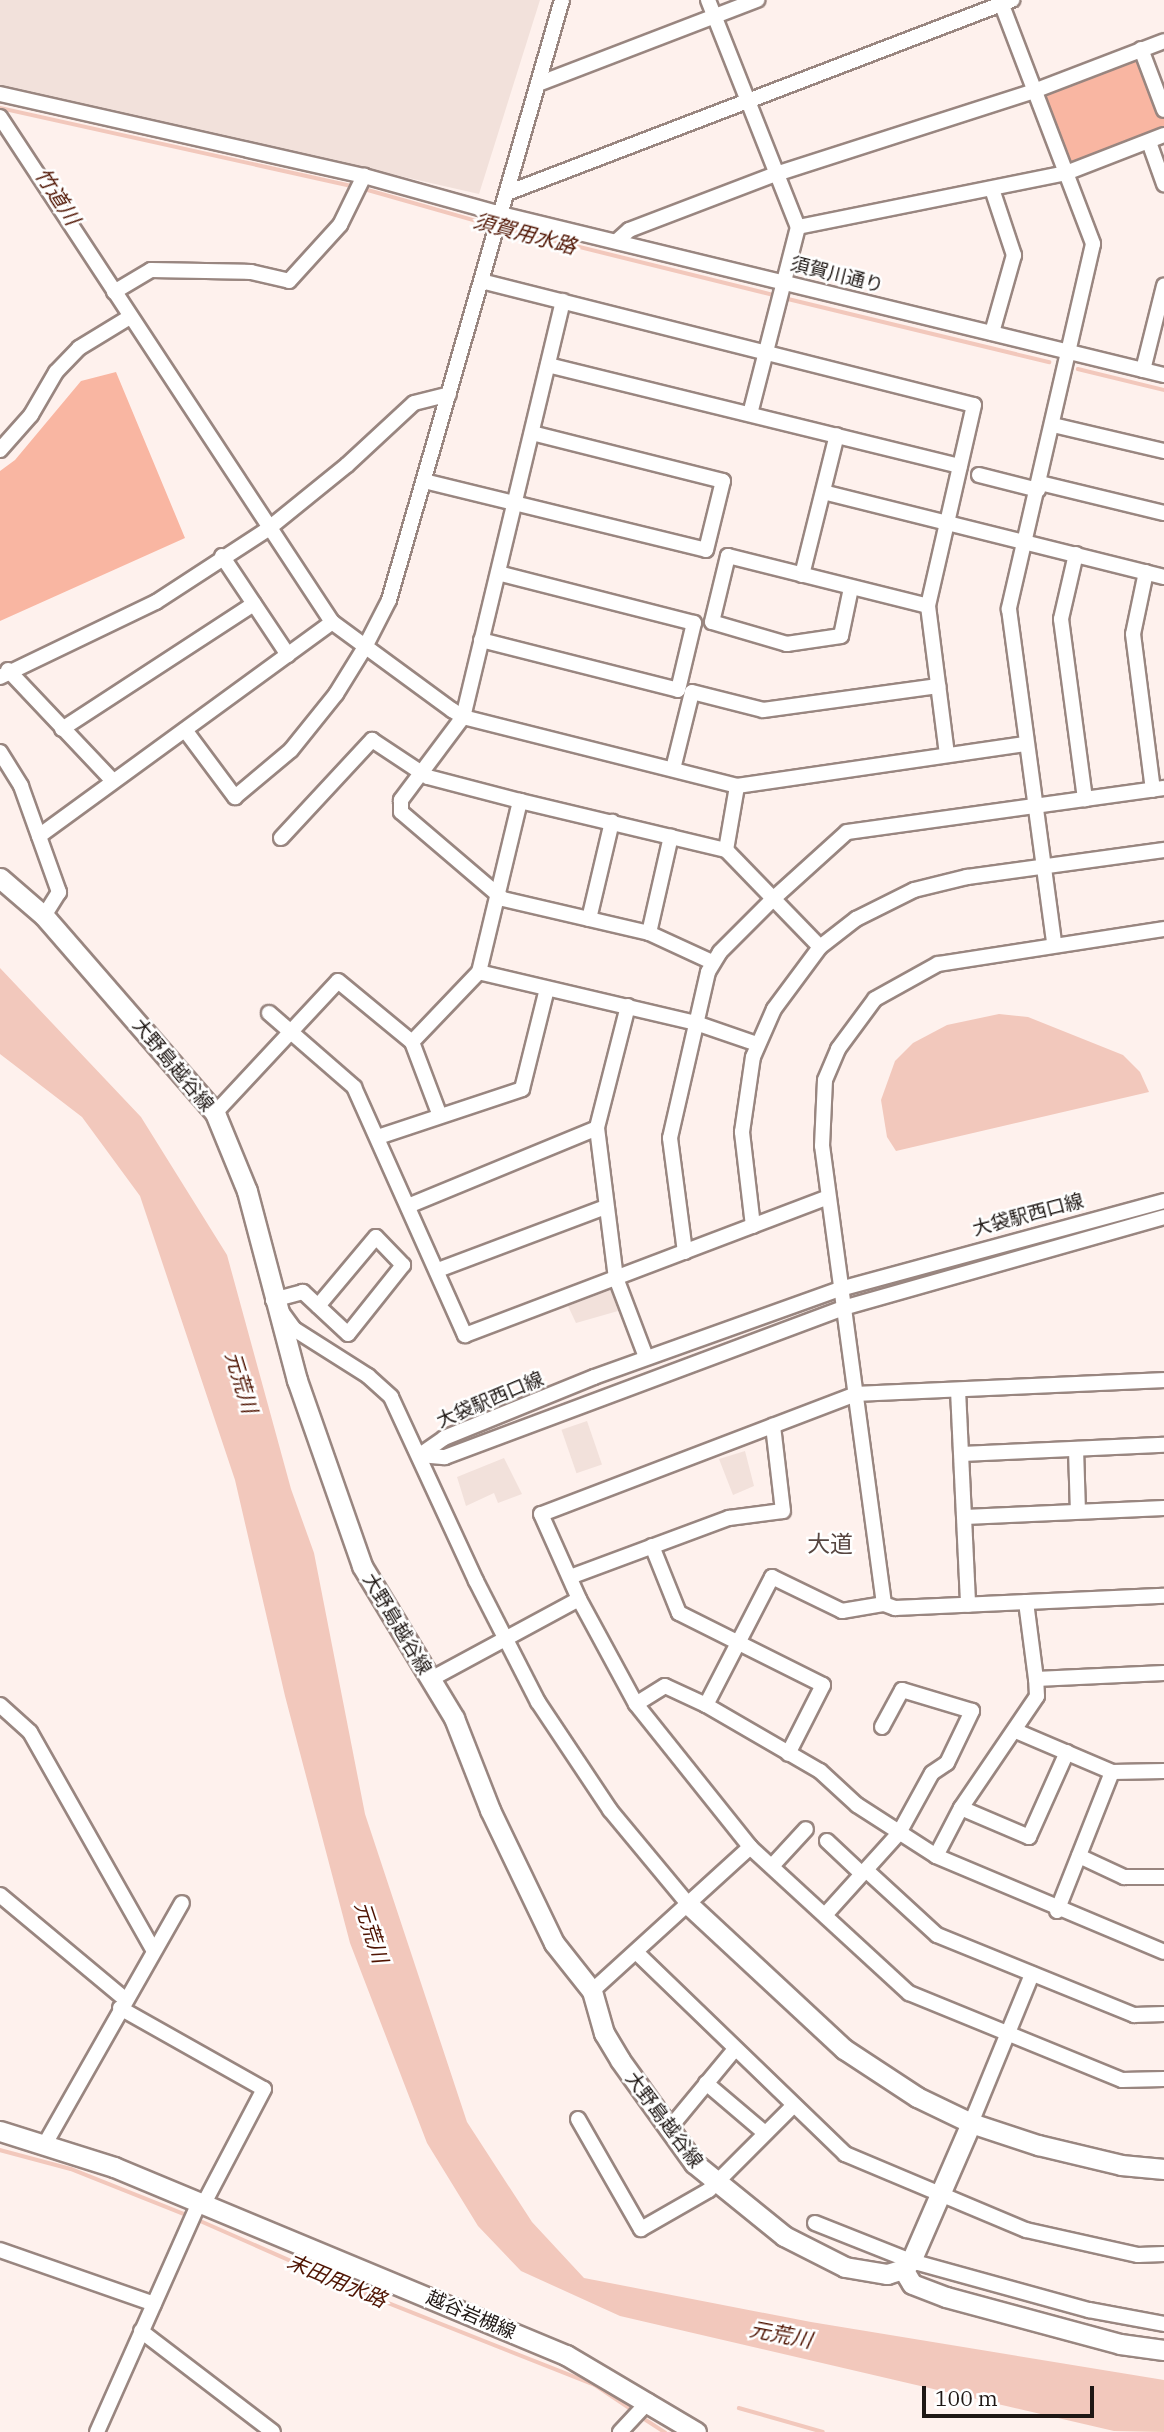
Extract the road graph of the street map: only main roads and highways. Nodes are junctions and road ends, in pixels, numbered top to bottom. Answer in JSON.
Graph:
{"nodes":[{"id":1,"x":0,"y":878,"type":"edge"},
{"id":2,"x":689,"y":1905,"type":"road end"},
{"id":3,"x":971,"y":2123,"type":"junction"},
{"id":4,"x":0,"y":2131,"type":"edge"},
{"id":5,"x":1164,"y":2169,"type":"edge"},
{"id":6,"x":907,"y":2265,"type":"junction"},
{"id":7,"x":1164,"y":2350,"type":"edge"},
{"id":8,"x":696,"y":2432,"type":"edge"}],
"edges":[{"from":1,"to":6,"type":"main road","name":"大野島越谷線"},
{"from":2,"to":3,"type":"main road"},
{"from":3,"to":5,"type":"main road"},
{"from":3,"to":6,"type":"main road"},
{"from":4,"to":8,"type":"main road","name":"越谷岩槻線"},
{"from":6,"to":7,"type":"main road"}]}
